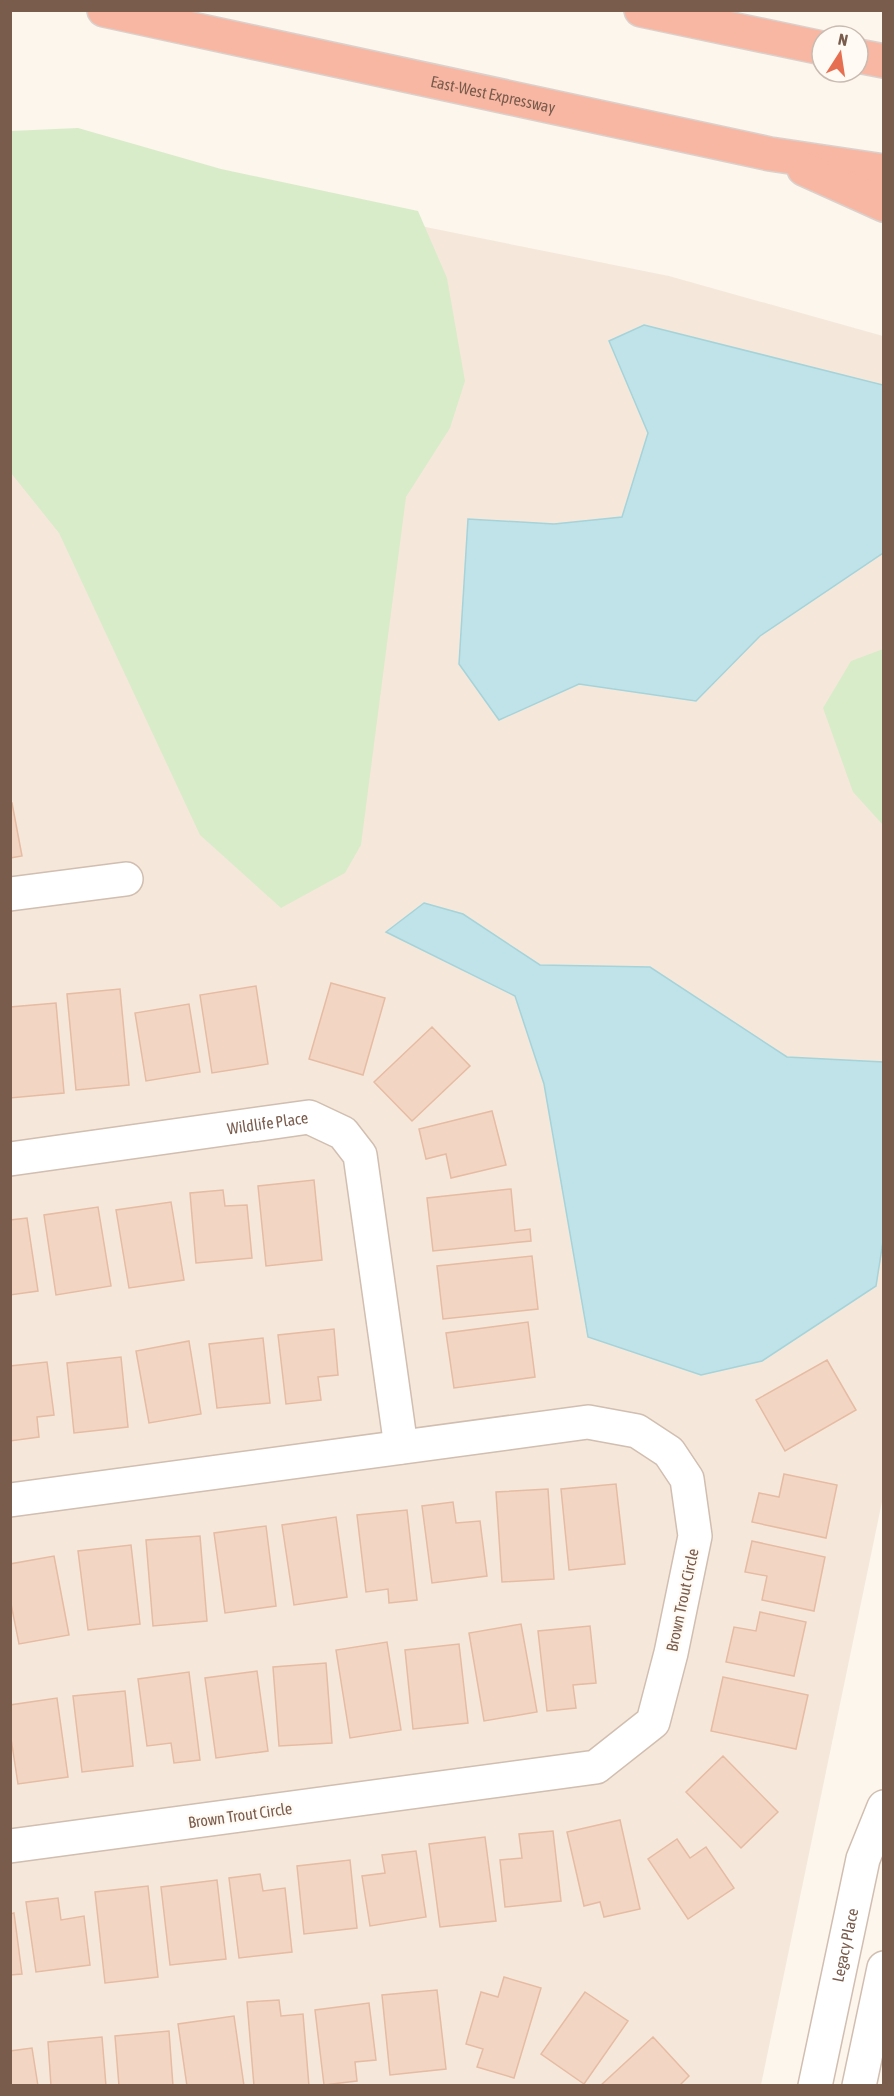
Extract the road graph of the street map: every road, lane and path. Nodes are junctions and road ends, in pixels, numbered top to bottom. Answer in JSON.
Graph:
{"nodes":[{"id":1,"x":104,"y":10,"type":"edge"},
{"id":2,"x":641,"y":10,"type":"edge"},
{"id":3,"x":810,"y":45,"type":"edge"},
{"id":4,"x":770,"y":154,"type":"junction"},
{"id":5,"x":884,"y":171,"type":"edge"},
{"id":6,"x":884,"y":205,"type":"edge"},
{"id":7,"x":126,"y":879,"type":"dead end"},
{"id":8,"x":10,"y":894,"type":"edge"},
{"id":9,"x":10,"y":1159,"type":"edge"},
{"id":10,"x":401,"y":1447,"type":"junction"},
{"id":11,"x":10,"y":1500,"type":"edge"},
{"id":12,"x":884,"y":1807,"type":"edge"},
{"id":13,"x":10,"y":1846,"type":"edge"},
{"id":14,"x":884,"y":1968,"type":"edge"},
{"id":15,"x":815,"y":2085,"type":"edge"},
{"id":16,"x":859,"y":2085,"type":"edge"}],
"edges":[{"from":1,"to":4,"type":"highway","name":"East-West Expressway"},
{"from":2,"to":3,"type":"highway"},
{"from":4,"to":5,"type":"highway","name":"East-West Expressway"},
{"from":4,"to":6,"type":"highway"},
{"from":7,"to":8,"type":"street"},
{"from":9,"to":10,"type":"street","name":"Wildlife Place"},
{"from":10,"to":11,"type":"street","name":"Brown Trout Circle"},
{"from":10,"to":13,"type":"street","name":"Brown Trout Circle"},
{"from":12,"to":15,"type":"street","name":"Legacy Place"},
{"from":14,"to":16,"type":"street"}]}
